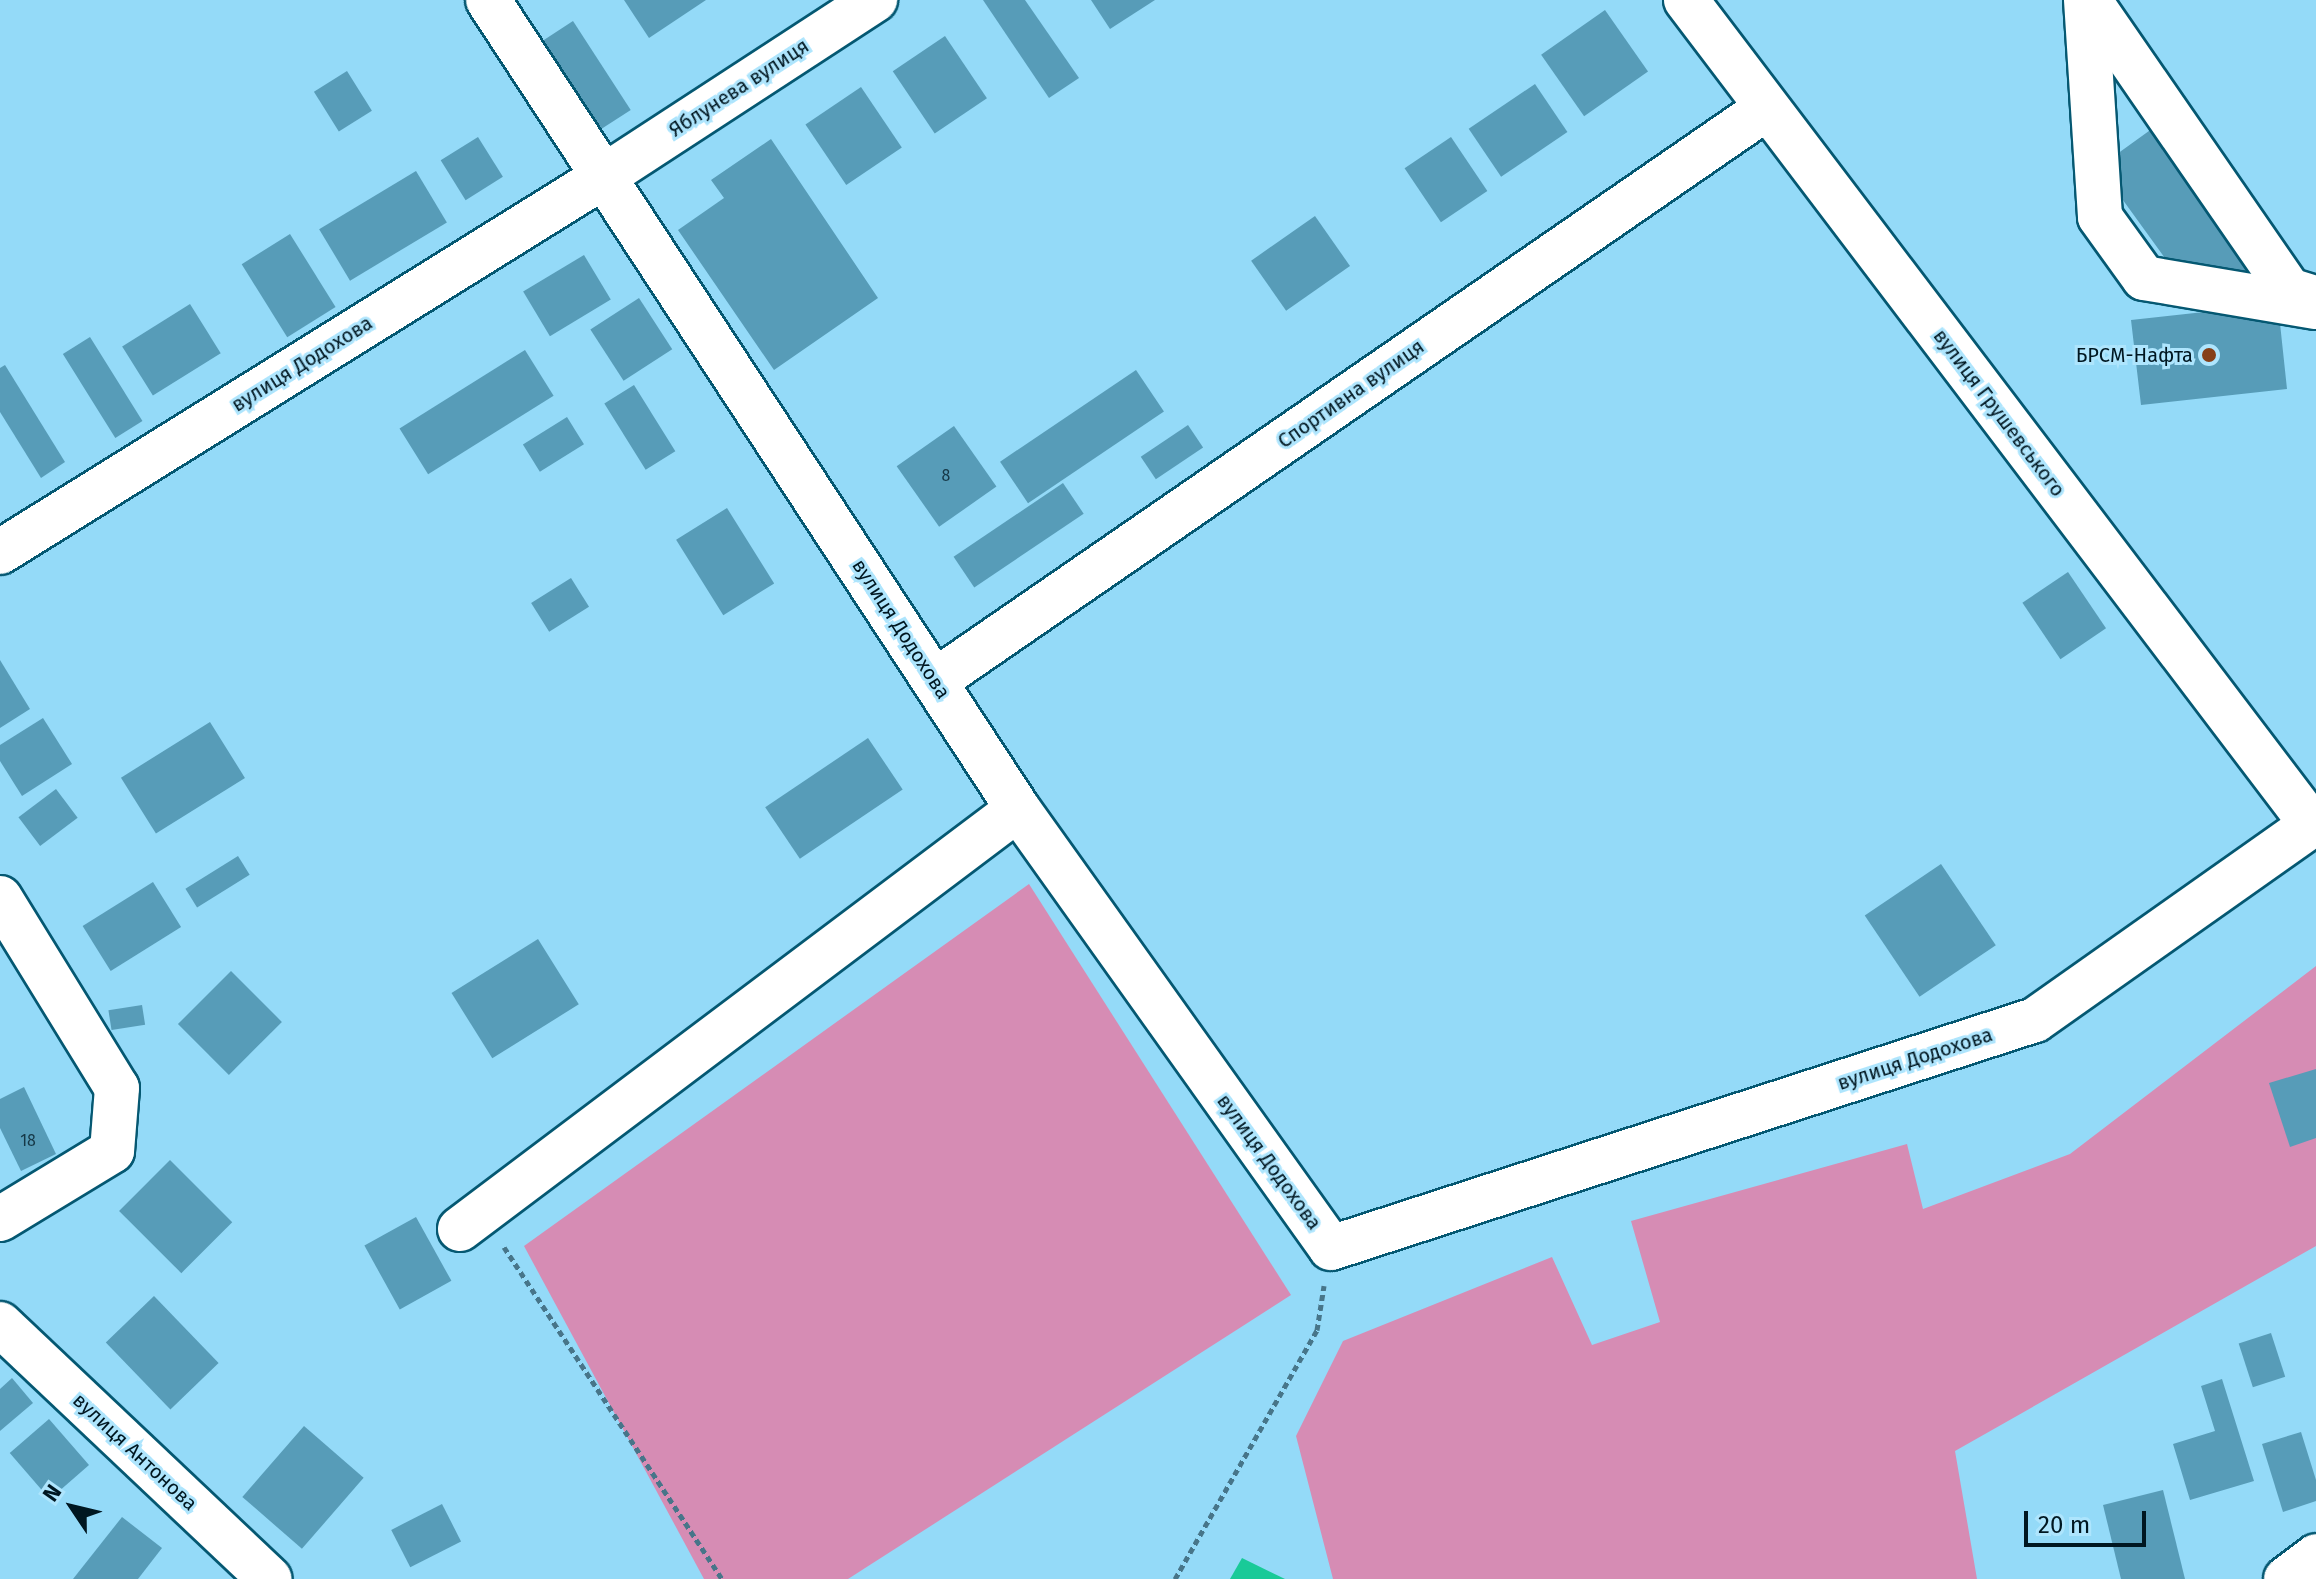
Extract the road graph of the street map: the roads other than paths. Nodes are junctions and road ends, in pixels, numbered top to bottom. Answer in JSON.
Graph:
{"nodes":[{"id":1,"x":488,"y":0,"type":"edge"},
{"id":2,"x":875,"y":0,"type":"edge"},
{"id":3,"x":1686,"y":0,"type":"edge"},
{"id":4,"x":2087,"y":0,"type":"edge"},
{"id":5,"x":1767,"y":108,"type":"junction"},
{"id":6,"x":603,"y":177,"type":"junction"},
{"id":7,"x":2316,"y":298,"type":"edge"},
{"id":8,"x":2316,"y":307,"type":"edge"},
{"id":9,"x":0,"y":552,"type":"edge"},
{"id":10,"x":935,"y":681,"type":"junction"},
{"id":11,"x":1018,"y":809,"type":"junction"},
{"id":12,"x":2314,"y":824,"type":"edge"},
{"id":13,"x":0,"y":898,"type":"edge"},
{"id":14,"x":0,"y":1219,"type":"edge"},
{"id":15,"x":471,"y":1221,"type":"road end"},
{"id":16,"x":0,"y":1324,"type":"edge"},
{"id":17,"x":2316,"y":1556,"type":"edge"},
{"id":18,"x":270,"y":1579,"type":"edge"},
{"id":19,"x":2286,"y":1579,"type":"edge"}],
"edges":[{"from":1,"to":6,"type":"street","name":"вулиця Додохова"},
{"from":2,"to":6,"type":"street","name":"Яблунева вулиця"},
{"from":3,"to":5,"type":"street","name":"вулиця Грушевського"},
{"from":4,"to":7,"type":"street"},
{"from":4,"to":8,"type":"street"},
{"from":5,"to":10,"type":"street","name":"Спортивна вулиця"},
{"from":5,"to":12,"type":"street","name":"вулиця Грушевського"},
{"from":6,"to":9,"type":"street","name":"вулиця Додохова"},
{"from":6,"to":10,"type":"street","name":"вулиця Додохова"},
{"from":10,"to":11,"type":"street","name":"вулиця Додохова"},
{"from":11,"to":12,"type":"street","name":"вулиця Додохова"},
{"from":11,"to":15,"type":"street"},
{"from":13,"to":14,"type":"street"},
{"from":16,"to":18,"type":"street","name":"вулиця Антонова"},
{"from":17,"to":19,"type":"street"}]}
